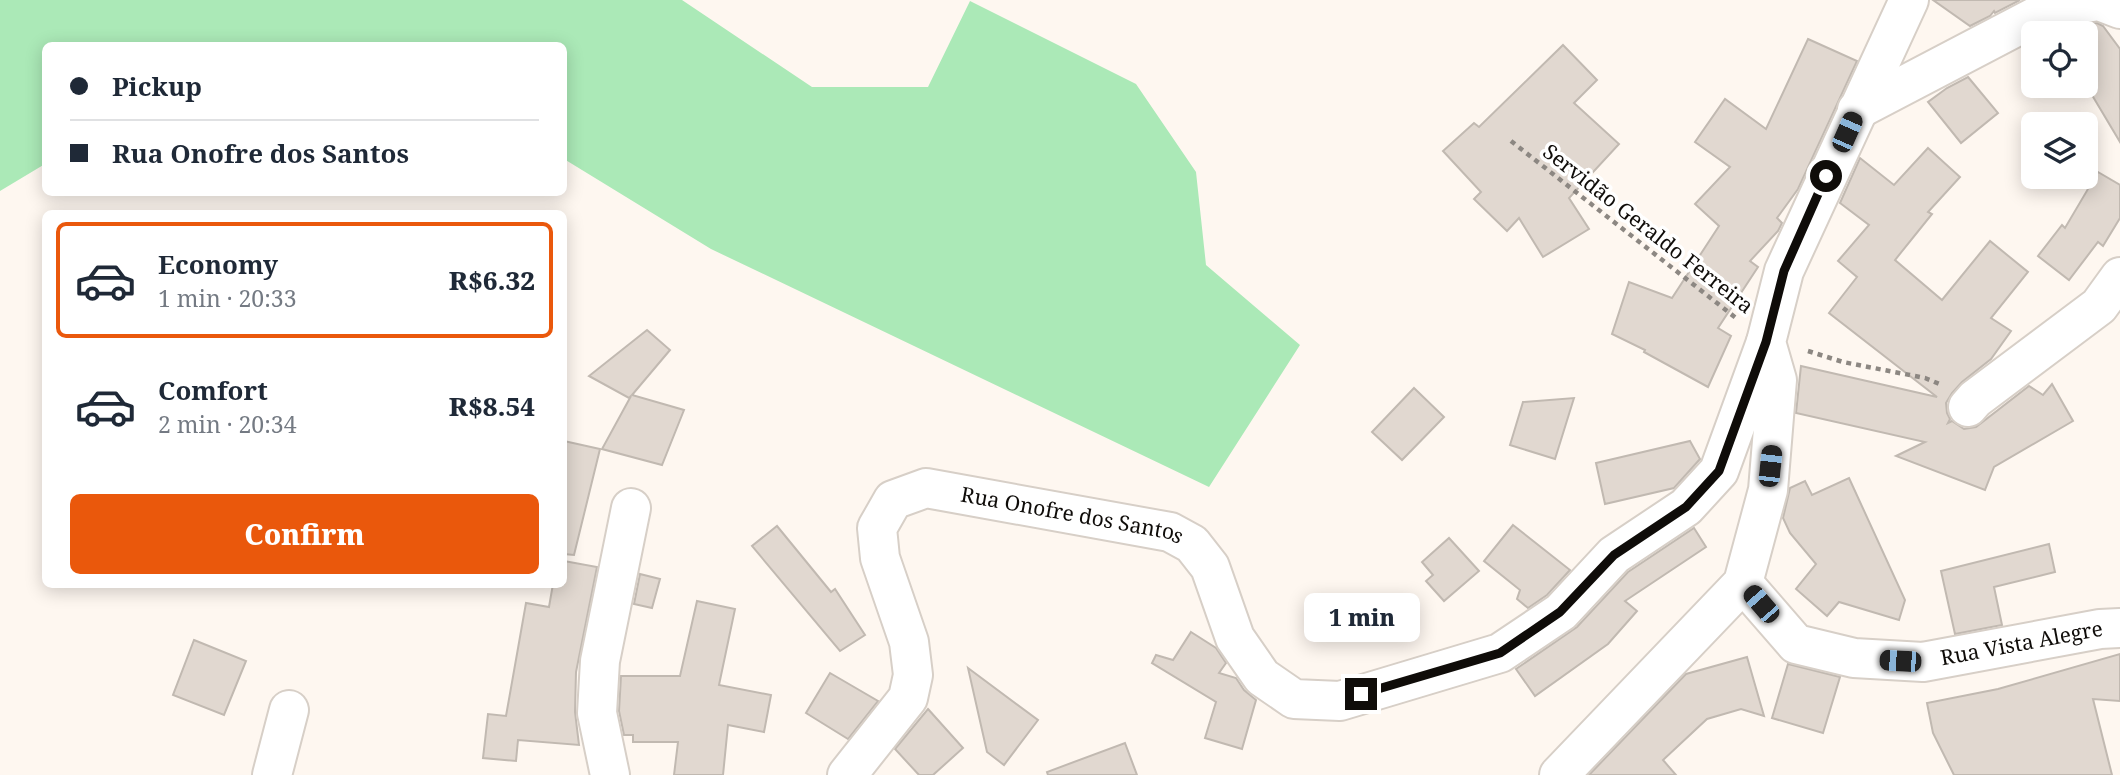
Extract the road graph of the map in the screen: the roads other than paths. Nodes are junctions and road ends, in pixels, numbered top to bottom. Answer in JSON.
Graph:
{"nodes":[{"id":1,"x":1909,"y":0,"type":"edge"},
{"id":2,"x":2120,"y":9,"type":"edge"},
{"id":3,"x":1857,"y":110,"type":"junction"},
{"id":4,"x":2120,"y":277,"type":"edge"},
{"id":5,"x":1770,"y":325,"type":"junction"},
{"id":6,"x":1972,"y":403,"type":"road end"},
{"id":7,"x":631,"y":508,"type":"dead end"},
{"id":8,"x":1743,"y":583,"type":"junction"},
{"id":9,"x":2120,"y":628,"type":"edge"},
{"id":10,"x":289,"y":710,"type":"dead end"},
{"id":11,"x":272,"y":775,"type":"edge"},
{"id":12,"x":610,"y":775,"type":"edge"},
{"id":13,"x":846,"y":775,"type":"edge"},
{"id":14,"x":1559,"y":775,"type":"edge"}],
"edges":[{"from":1,"to":3,"type":"street","name":"Rua Onofre dos Santos"},
{"from":2,"to":3,"type":"street"},
{"from":3,"to":5,"type":"street","name":"Rua Onofre dos Santos"},
{"from":4,"to":6,"type":"street"},
{"from":5,"to":8,"type":"street"},
{"from":5,"to":13,"type":"street","name":"Rua Onofre dos Santos"},
{"from":7,"to":12,"type":"street"},
{"from":8,"to":9,"type":"street","name":"Rua Vista Alegre"},
{"from":8,"to":14,"type":"street"},
{"from":10,"to":11,"type":"street"}]}
